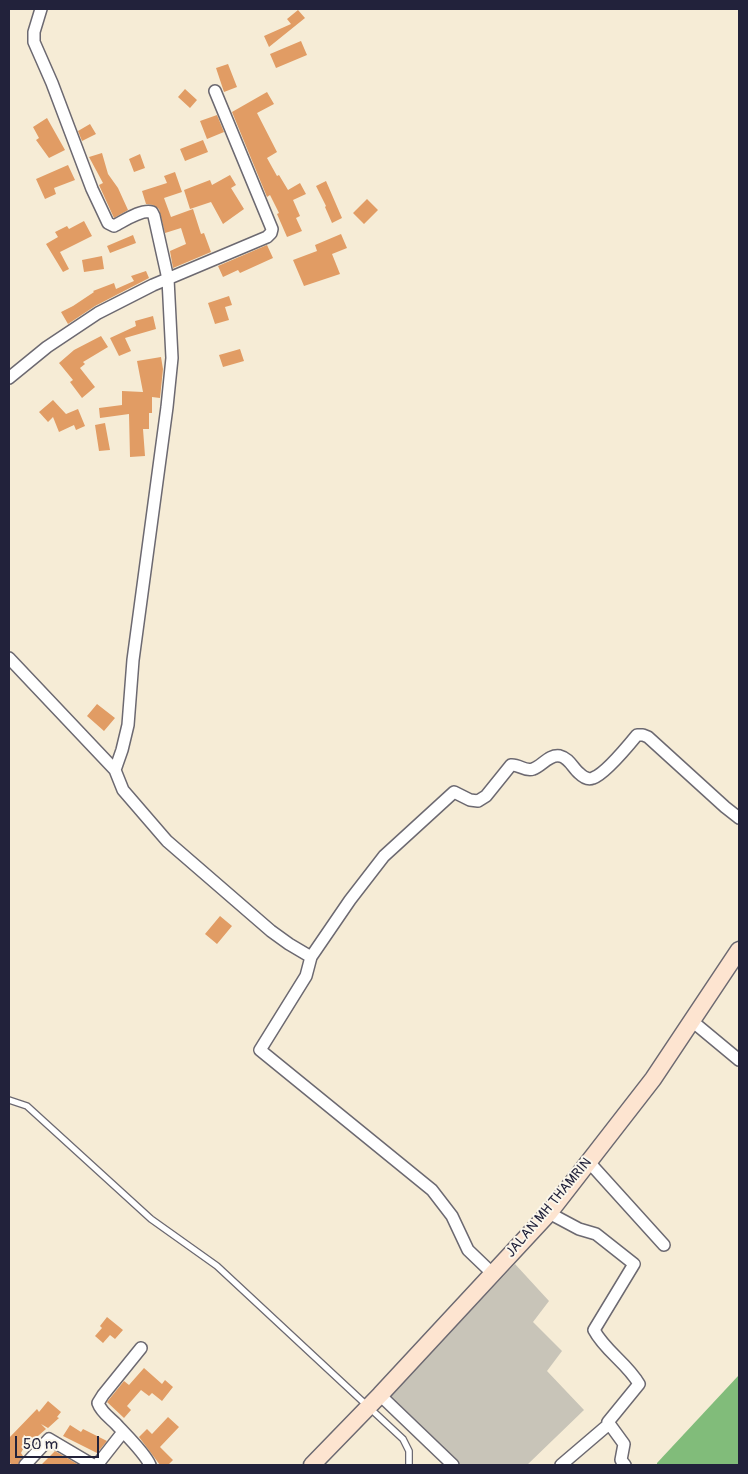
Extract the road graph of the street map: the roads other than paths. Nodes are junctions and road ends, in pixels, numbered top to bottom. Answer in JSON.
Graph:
{"nodes":[{"id":1,"x":41,"y":9,"type":"edge"},
{"id":2,"x":215,"y":91,"type":"dead end"},
{"id":3,"x":168,"y":279,"type":"junction"},
{"id":4,"x":9,"y":378,"type":"edge"},
{"id":5,"x":9,"y":658,"type":"edge"},
{"id":6,"x":115,"y":770,"type":"junction"},
{"id":7,"x":739,"y":818,"type":"edge"},
{"id":8,"x":739,"y":950,"type":"edge"},
{"id":9,"x":311,"y":957,"type":"junction"},
{"id":10,"x":692,"y":1021,"type":"junction"},
{"id":11,"x":739,"y":1060,"type":"edge"},
{"id":12,"x":9,"y":1100,"type":"edge"},
{"id":13,"x":588,"y":1161,"type":"junction"},
{"id":14,"x":549,"y":1213,"type":"junction"},
{"id":15,"x":664,"y":1245,"type":"dead end"},
{"id":16,"x":493,"y":1274,"type":"junction"},
{"id":17,"x":142,"y":1348,"type":"dead end"},
{"id":18,"x":374,"y":1401,"type":"junction"},
{"id":19,"x":609,"y":1424,"type":"junction"},
{"id":20,"x":123,"y":1432,"type":"junction"},
{"id":21,"x":25,"y":1465,"type":"edge"},
{"id":22,"x":93,"y":1465,"type":"edge"},
{"id":23,"x":97,"y":1465,"type":"edge"},
{"id":24,"x":150,"y":1465,"type":"edge"},
{"id":25,"x":312,"y":1465,"type":"edge"},
{"id":26,"x":409,"y":1465,"type":"edge"},
{"id":27,"x":453,"y":1465,"type":"edge"},
{"id":28,"x":561,"y":1465,"type":"edge"},
{"id":29,"x":625,"y":1465,"type":"edge"}],
"edges":[{"from":1,"to":3,"type":"street"},
{"from":2,"to":3,"type":"street"},
{"from":3,"to":4,"type":"street"},
{"from":3,"to":6,"type":"street"},
{"from":5,"to":6,"type":"street"},
{"from":6,"to":9,"type":"street"},
{"from":7,"to":9,"type":"street"},
{"from":8,"to":10,"type":"street","name":"JALAN MH THAMRIN"},
{"from":9,"to":16,"type":"street"},
{"from":10,"to":11,"type":"street"},
{"from":10,"to":13,"type":"street","name":"JALAN MH THAMRIN"},
{"from":12,"to":18,"type":"lane"},
{"from":13,"to":14,"type":"street","name":"JALAN MH THAMRIN"},
{"from":13,"to":15,"type":"street"},
{"from":14,"to":16,"type":"street","name":"JALAN MH THAMRIN"},
{"from":14,"to":19,"type":"street"},
{"from":16,"to":18,"type":"street","name":"JALAN MH THAMRIN"},
{"from":17,"to":20,"type":"street"},
{"from":18,"to":25,"type":"street","name":"JALAN MH THAMRIN"},
{"from":18,"to":26,"type":"lane"},
{"from":18,"to":27,"type":"street"},
{"from":19,"to":28,"type":"street"},
{"from":19,"to":29,"type":"street"},
{"from":20,"to":23,"type":"street"},
{"from":20,"to":24,"type":"street"},
{"from":21,"to":22,"type":"street"}]}
